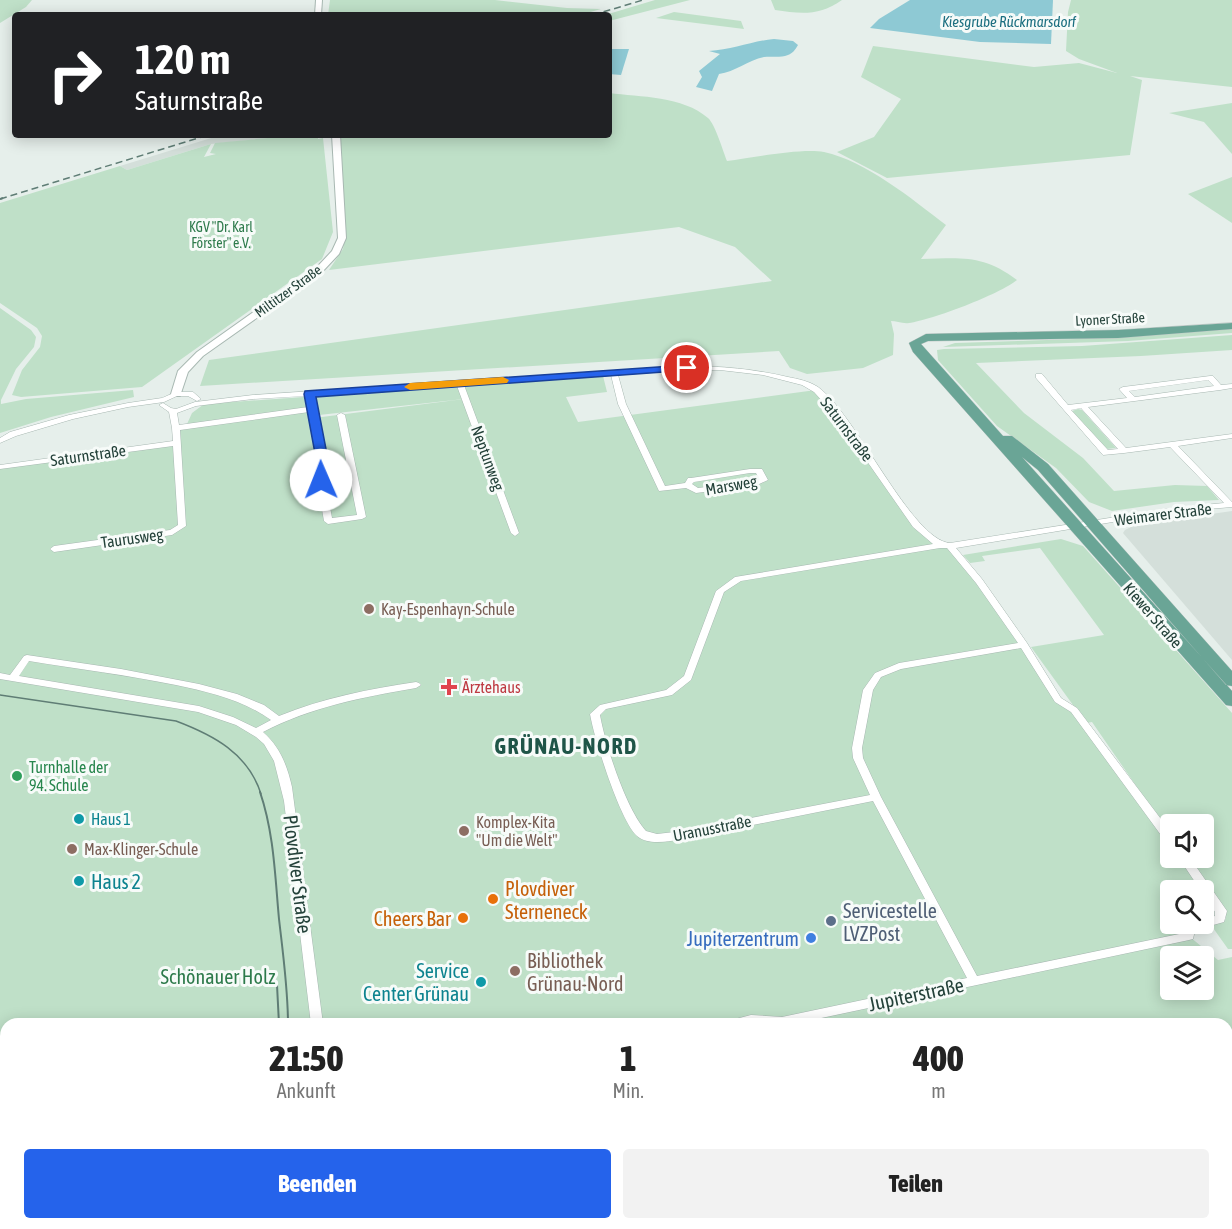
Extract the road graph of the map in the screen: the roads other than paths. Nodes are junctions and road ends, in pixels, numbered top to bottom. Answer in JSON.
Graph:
{"nodes":[{"id":1,"x":336,"y":138,"type":"edge"},
{"id":2,"x":1232,"y":326,"type":"edge"},
{"id":3,"x":990,"y":338,"type":"junction"},
{"id":4,"x":939,"y":372,"type":"junction"},
{"id":5,"x":614,"y":373,"type":"junction"},
{"id":6,"x":1039,"y":376,"type":"dead end"},
{"id":7,"x":460,"y":383,"type":"junction"},
{"id":8,"x":1167,"y":383,"type":"junction"},
{"id":9,"x":1232,"y":386,"type":"edge"},
{"id":10,"x":1220,"y":388,"type":"junction"},
{"id":11,"x":1177,"y":393,"type":"junction"},
{"id":12,"x":182,"y":394,"type":"junction"},
{"id":13,"x":309,"y":394,"type":"junction"},
{"id":14,"x":1133,"y":399,"type":"junction"},
{"id":15,"x":196,"y":401,"type":"junction"},
{"id":16,"x":163,"y":403,"type":"junction"},
{"id":17,"x":969,"y":405,"type":"junction"},
{"id":18,"x":1083,"y":406,"type":"junction"},
{"id":19,"x":1066,"y":408,"type":"junction"},
{"id":20,"x":312,"y":409,"type":"junction"},
{"id":21,"x":172,"y":410,"type":"junction"},
{"id":22,"x":183,"y":410,"type":"junction"},
{"id":23,"x":341,"y":415,"type":"dead end"},
{"id":24,"x":176,"y":428,"type":"junction"},
{"id":25,"x":1232,"y":436,"type":"edge"},
{"id":26,"x":0,"y":441,"type":"edge"},
{"id":27,"x":177,"y":443,"type":"junction"},
{"id":28,"x":1172,"y":444,"type":"junction"},
{"id":29,"x":1124,"y":451,"type":"junction"},
{"id":30,"x":0,"y":467,"type":"edge"},
{"id":31,"x":688,"y":485,"type":"junction"},
{"id":32,"x":1231,"y":505,"type":"edge"},
{"id":33,"x":1094,"y":523,"type":"junction"},
{"id":34,"x":1077,"y":526,"type":"junction"},
{"id":35,"x":515,"y":533,"type":"dead end"},
{"id":36,"x":945,"y":545,"type":"junction"},
{"id":37,"x":54,"y":549,"type":"dead end"},
{"id":38,"x":1023,"y":645,"type":"junction"},
{"id":39,"x":0,"y":676,"type":"edge"},
{"id":40,"x":13,"y":678,"type":"junction"},
{"id":41,"x":1232,"y":681,"type":"edge"},
{"id":42,"x":416,"y":685,"type":"dead end"},
{"id":43,"x":1232,"y":701,"type":"edge"},
{"id":44,"x":276,"y":720,"type":"junction"},
{"id":45,"x":256,"y":732,"type":"junction"},
{"id":46,"x":876,"y":797,"type":"junction"},
{"id":47,"x":1160,"y":825,"type":"edge"},
{"id":48,"x":1214,"y":901,"type":"edge"},
{"id":49,"x":1214,"y":921,"type":"edge"},
{"id":50,"x":1189,"y":934,"type":"edge"},
{"id":51,"x":974,"y":981,"type":"junction"},
{"id":52,"x":316,"y":1018,"type":"edge"},
{"id":53,"x":800,"y":1018,"type":"edge"}],
"edges":[{"from":1,"to":12,"type":"street","name":"Miltitzer Straße"},
{"from":2,"to":3,"type":"main road","name":"Lyoner Straße"},
{"from":3,"to":4,"type":"main road","name":"Lyoner Straße"},
{"from":3,"to":4,"type":"main road","name":"Lyoner Straße"},
{"from":4,"to":17,"type":"main road","name":"Kiewer Straße"},
{"from":5,"to":7,"type":"street","name":"Saturnstraße"},
{"from":5,"to":31,"type":"street","name":"Marsweg"},
{"from":5,"to":36,"type":"street","name":"Saturnstraße"},
{"from":6,"to":19,"type":"street"},
{"from":7,"to":13,"type":"street","name":"Saturnstraße"},
{"from":7,"to":35,"type":"street","name":"Neptunweg"},
{"from":8,"to":10,"type":"street"},
{"from":8,"to":11,"type":"street"},
{"from":8,"to":14,"type":"street"},
{"from":9,"to":10,"type":"street"},
{"from":10,"to":11,"type":"street"},
{"from":11,"to":14,"type":"street"},
{"from":12,"to":15,"type":"street"},
{"from":12,"to":16,"type":"street"},
{"from":13,"to":15,"type":"street","name":"Saturnstraße"},
{"from":13,"to":20,"type":"street"},
{"from":14,"to":18,"type":"street"},
{"from":15,"to":22,"type":"street","name":"Saturnstraße"},
{"from":16,"to":21,"type":"street"},
{"from":16,"to":26,"type":"street"},
{"from":17,"to":33,"type":"main road","name":"Kiewer Straße"},
{"from":17,"to":34,"type":"main road","name":"Kiewer Straße"},
{"from":18,"to":19,"type":"street"},
{"from":18,"to":29,"type":"street"},
{"from":19,"to":29,"type":"street"},
{"from":20,"to":23,"type":"street"},
{"from":20,"to":24,"type":"street"},
{"from":21,"to":22,"type":"street"},
{"from":21,"to":24,"type":"street","name":"Taurusweg"},
{"from":22,"to":24,"type":"street","name":"Taurusweg"},
{"from":24,"to":27,"type":"street","name":"Taurusweg"},
{"from":25,"to":28,"type":"street"},
{"from":27,"to":30,"type":"street","name":"Saturnstraße"},
{"from":27,"to":37,"type":"street","name":"Taurusweg"},
{"from":28,"to":29,"type":"street"},
{"from":28,"to":32,"type":"street"},
{"from":31,"to":31,"type":"street","name":"Marsweg"},
{"from":32,"to":33,"type":"street","name":"Weimarer Straße"},
{"from":33,"to":34,"type":"street"},
{"from":33,"to":41,"type":"main road","name":"Kiewer Straße"},
{"from":34,"to":36,"type":"street","name":"Uranusstraße"},
{"from":34,"to":43,"type":"main road","name":"Kiewer Straße"},
{"from":36,"to":38,"type":"street"},
{"from":36,"to":46,"type":"street","name":"Uranusstraße"},
{"from":38,"to":46,"type":"street"},
{"from":38,"to":47,"type":"street"},
{"from":39,"to":40,"type":"street","name":"Plovdiver Straße"},
{"from":40,"to":44,"type":"street"},
{"from":40,"to":45,"type":"street","name":"Plovdiver Straße"},
{"from":42,"to":44,"type":"street"},
{"from":44,"to":45,"type":"street"},
{"from":45,"to":52,"type":"street","name":"Plovdiver Straße"},
{"from":46,"to":51,"type":"street"},
{"from":48,"to":49,"type":"street"},
{"from":50,"to":51,"type":"street"},
{"from":51,"to":53,"type":"street","name":"Jupiterstraße"}]}
